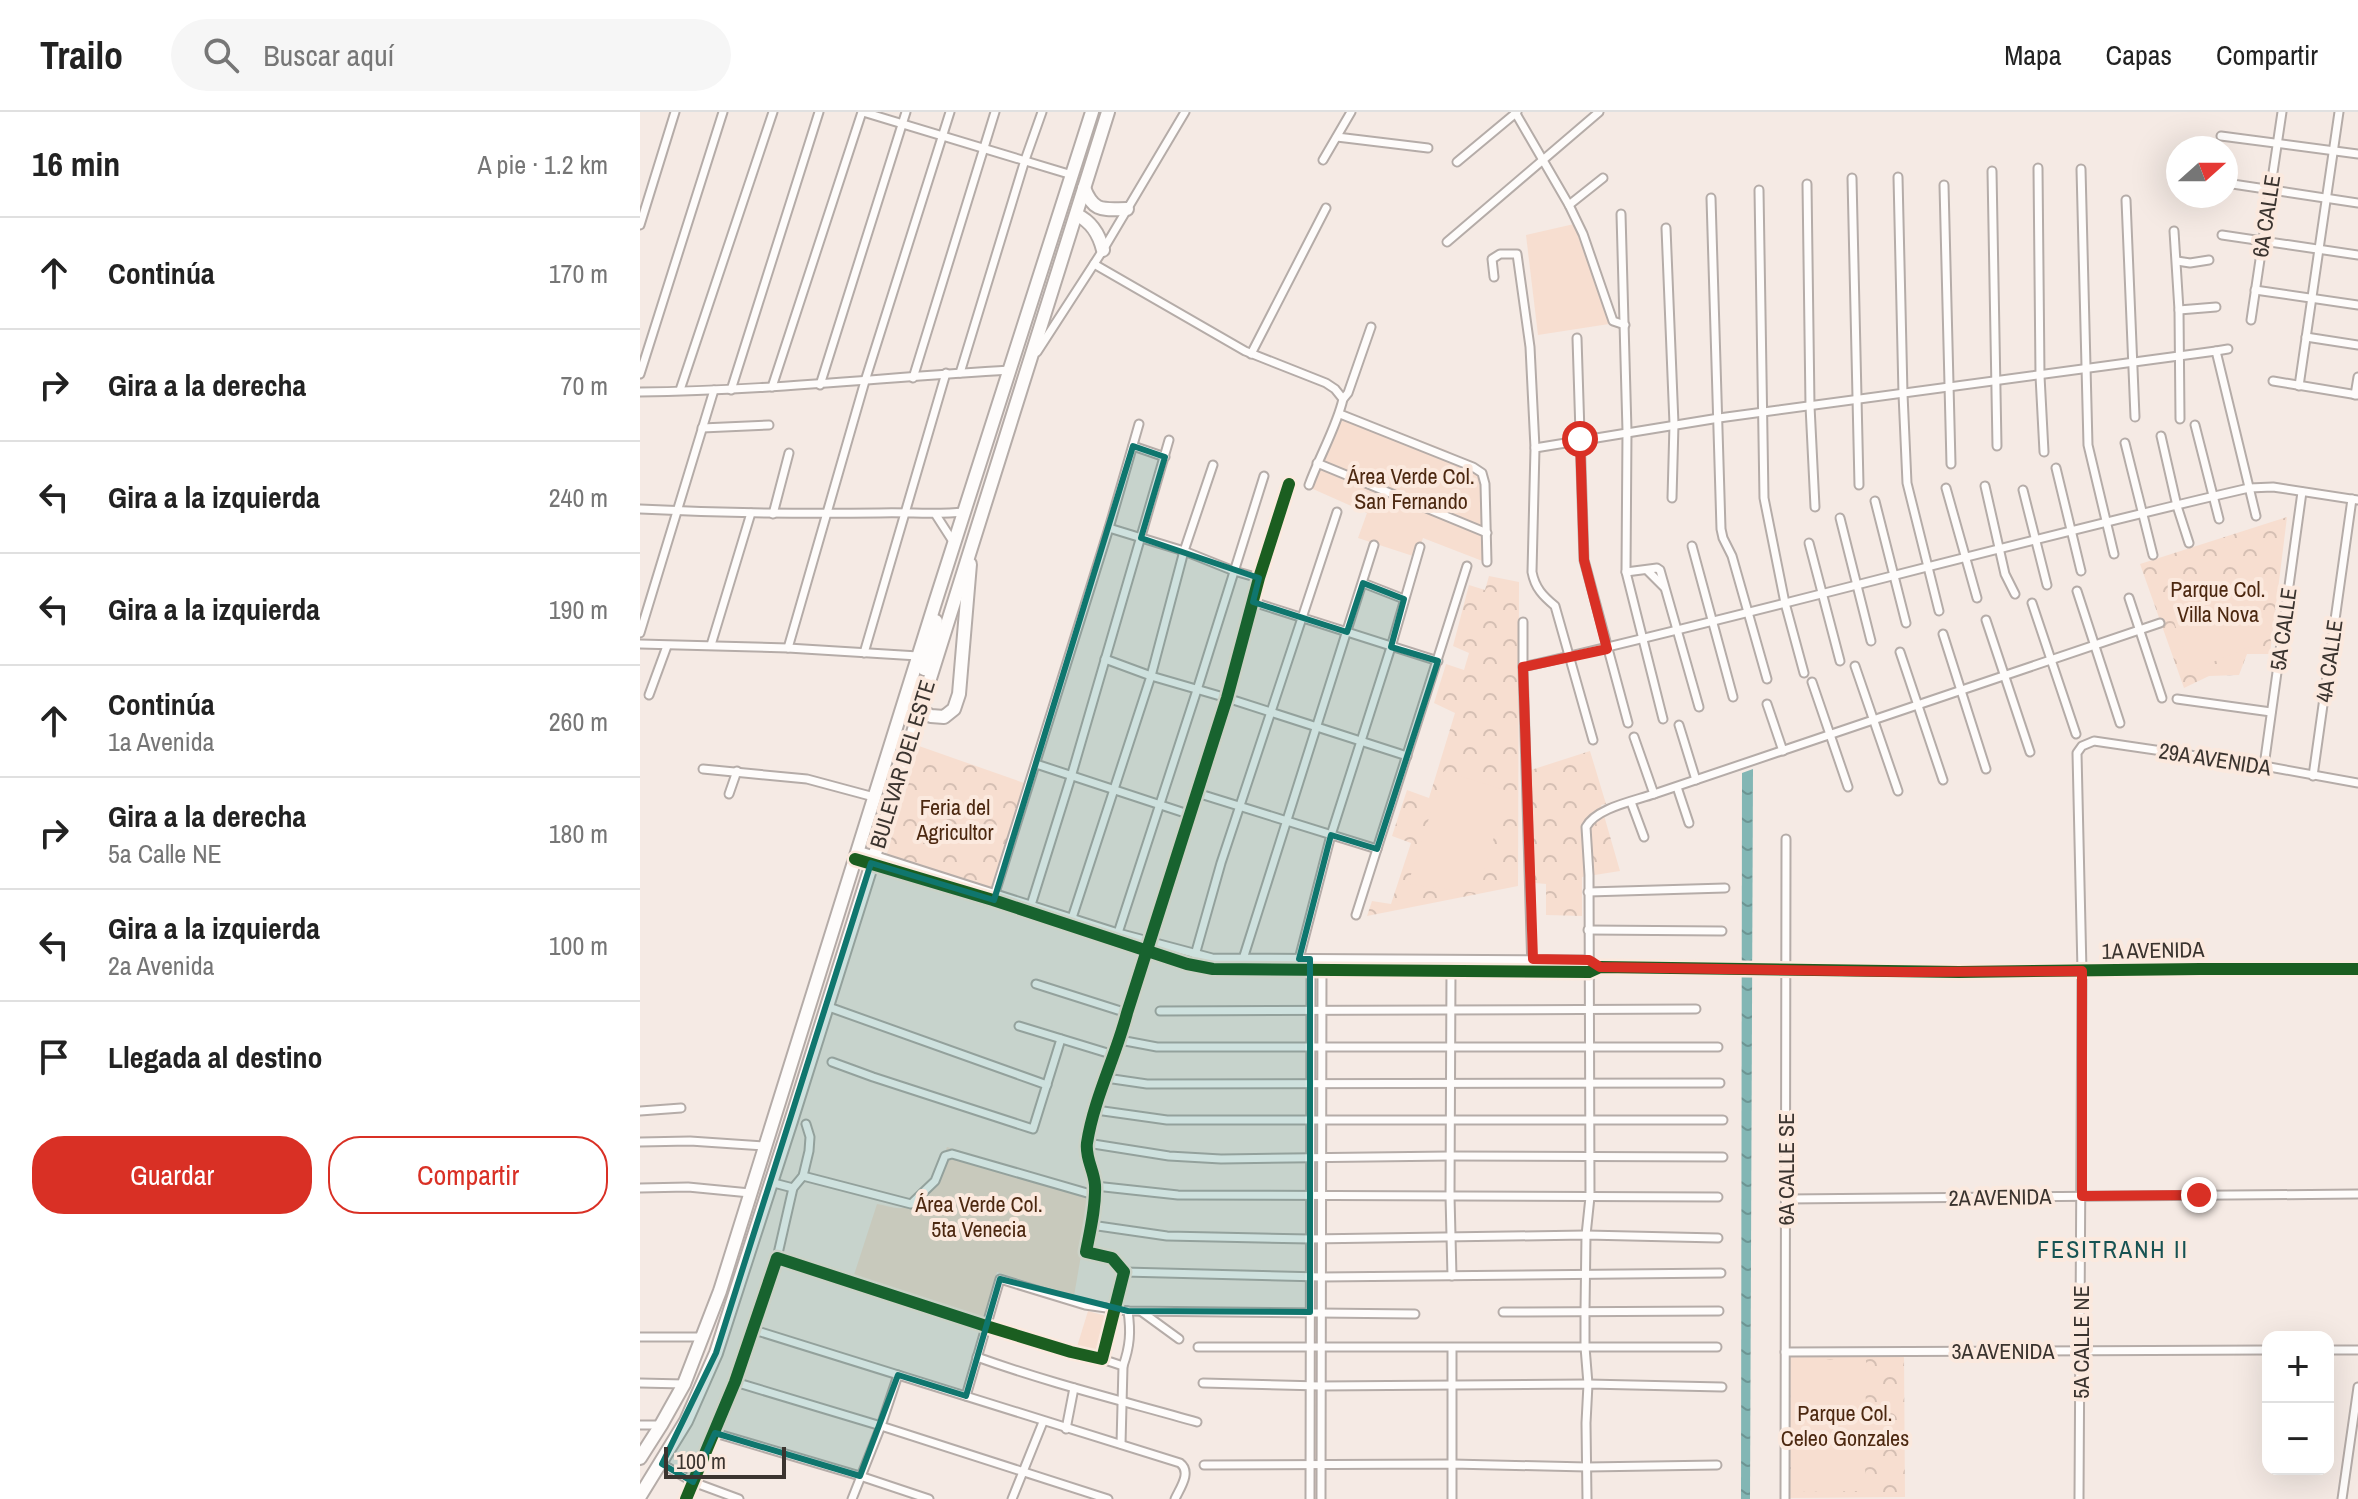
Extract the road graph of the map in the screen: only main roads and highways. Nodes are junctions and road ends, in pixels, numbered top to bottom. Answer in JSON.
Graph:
{"nodes":[{"id":1,"x":1092,"y":112,"type":"edge"},
{"id":2,"x":1108,"y":112,"type":"edge"},
{"id":3,"x":1084,"y":188,"type":"junction"},
{"id":4,"x":1100,"y":209,"type":"junction"},
{"id":5,"x":1127,"y":209,"type":"road end"},
{"id":6,"x":1077,"y":215,"type":"junction"},
{"id":7,"x":1059,"y":216,"type":"junction"},
{"id":8,"x":1103,"y":250,"type":"road end"},
{"id":9,"x":972,"y":541,"type":"junction"},
{"id":10,"x":935,"y":603,"type":"junction"},
{"id":11,"x":919,"y":710,"type":"junction"},
{"id":12,"x":640,"y":1458,"type":"edge"},
{"id":13,"x":640,"y":1496,"type":"edge"}],
"edges":[{"from":1,"to":7,"type":"highway","name":"BULEVAR DEL ESTE"},
{"from":2,"to":3,"type":"highway","name":"BULEVAR DEL ESTE"},
{"from":3,"to":4,"type":"highway"},
{"from":3,"to":6,"type":"highway","name":"BULEVAR DEL ESTE"},
{"from":4,"to":5,"type":"highway"},
{"from":4,"to":6,"type":"highway"},
{"from":6,"to":7,"type":"highway"},
{"from":6,"to":8,"type":"highway"},
{"from":6,"to":9,"type":"highway","name":"BULEVAR DEL ESTE"},
{"from":7,"to":10,"type":"highway","name":"BULEVAR DEL ESTE"},
{"from":9,"to":11,"type":"highway","name":"BULEVAR DEL ESTE"},
{"from":9,"to":11,"type":"highway"},
{"from":10,"to":11,"type":"highway"},
{"from":10,"to":12,"type":"highway","name":"BULEVAR DEL ESTE"},
{"from":11,"to":13,"type":"highway","name":"BULEVAR DEL ESTE"}]}
